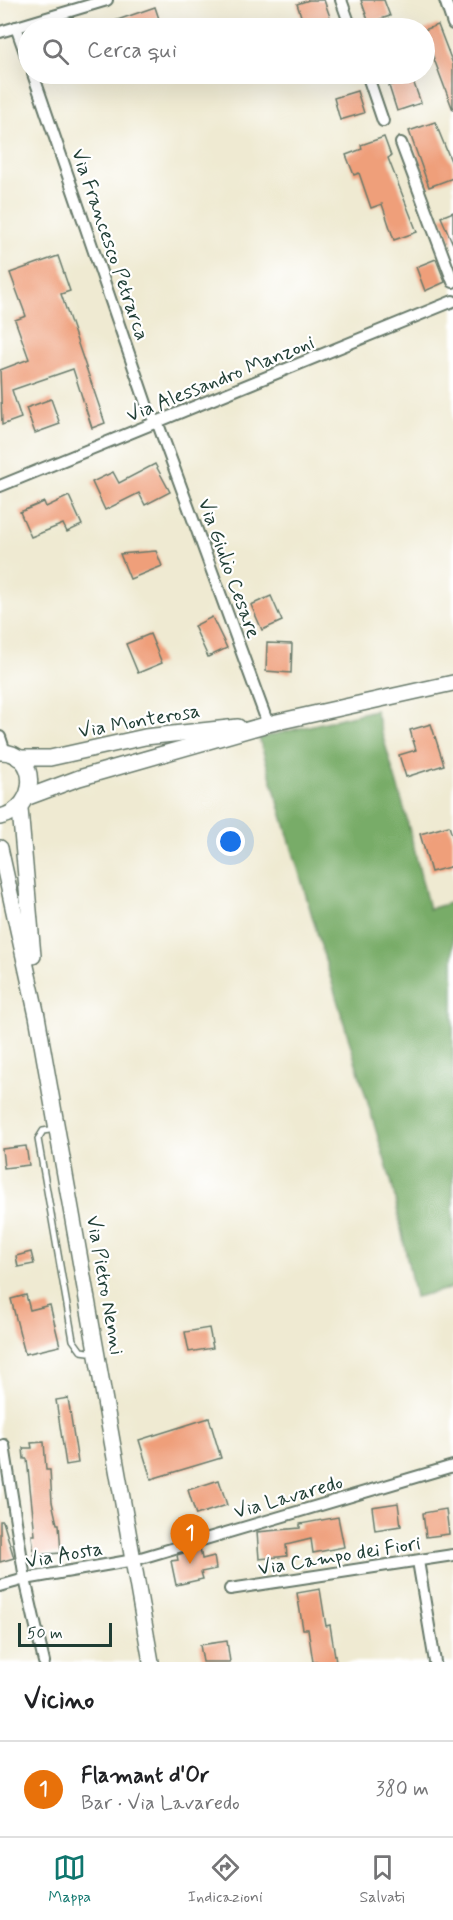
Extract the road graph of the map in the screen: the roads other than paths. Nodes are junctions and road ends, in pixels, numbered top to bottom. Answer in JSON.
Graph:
{"nodes":[{"id":1,"x":107,"y":0,"type":"edge"},
{"id":2,"x":341,"y":0,"type":"edge"},
{"id":3,"x":444,"y":0,"type":"edge"},
{"id":4,"x":46,"y":18,"type":"edge"},
{"id":5,"x":347,"y":18,"type":"edge"},
{"id":6,"x":453,"y":24,"type":"edge"},
{"id":7,"x":16,"y":27,"type":"joint"},
{"id":8,"x":0,"y":32,"type":"edge"},
{"id":9,"x":18,"y":33,"type":"edge"},
{"id":10,"x":36,"y":84,"type":"edge"},
{"id":11,"x":370,"y":84,"type":"edge"},
{"id":12,"x":383,"y":121,"type":"dead end"},
{"id":13,"x":401,"y":143,"type":"dead end"},
{"id":14,"x":453,"y":282,"type":"edge"},
{"id":15,"x":453,"y":301,"type":"edge"},
{"id":16,"x":158,"y":424,"type":"junction"},
{"id":17,"x":0,"y":486,"type":"edge"},
{"id":18,"x":453,"y":683,"type":"edge"},
{"id":19,"x":268,"y":724,"type":"junction"},
{"id":20,"x":6,"y":750,"type":"edge"},
{"id":21,"x":24,"y":803,"type":"junction"},
{"id":22,"x":0,"y":817,"type":"edge"},
{"id":23,"x":0,"y":848,"type":"edge"},
{"id":24,"x":37,"y":1016,"type":"junction"},
{"id":25,"x":57,"y":1129,"type":"junction"},
{"id":26,"x":97,"y":1354,"type":"junction"},
{"id":27,"x":4,"y":1445,"type":"dead end"},
{"id":28,"x":453,"y":1466,"type":"edge"},
{"id":29,"x":453,"y":1555,"type":"edge"},
{"id":30,"x":134,"y":1560,"type":"junction"},
{"id":31,"x":418,"y":1561,"type":"junction"},
{"id":32,"x":25,"y":1579,"type":"junction"},
{"id":33,"x":0,"y":1586,"type":"edge"},
{"id":34,"x":230,"y":1589,"type":"dead end"},
{"id":35,"x":44,"y":1662,"type":"edge"},
{"id":36,"x":151,"y":1662,"type":"edge"},
{"id":37,"x":435,"y":1662,"type":"edge"}],
"edges":[{"from":1,"to":4,"type":"street"},
{"from":2,"to":5,"type":"street"},
{"from":3,"to":6,"type":"street"},
{"from":7,"to":8,"type":"street"},
{"from":7,"to":9,"type":"street"},
{"from":10,"to":16,"type":"street","name":"Via Francesco Petrarca"},
{"from":11,"to":12,"type":"street"},
{"from":13,"to":14,"type":"street"},
{"from":15,"to":16,"type":"street","name":"Via Alessandro Manzoni"},
{"from":16,"to":17,"type":"street","name":"Via Alessandro Manzoni"},
{"from":16,"to":19,"type":"street","name":"Via Giulio Cesare"},
{"from":18,"to":19,"type":"main road","name":"Via Monterosa"},
{"from":19,"to":20,"type":"main road","name":"Via Monterosa"},
{"from":19,"to":21,"type":"main road","name":"Via Monterosa"},
{"from":20,"to":21,"type":"main road","name":"Via Pietro Nenni"},
{"from":21,"to":22,"type":"main road","name":"Via Monterosa"},
{"from":21,"to":24,"type":"main road","name":"Via Pietro Nenni"},
{"from":23,"to":24,"type":"main road","name":"Via Pietro Nenni"},
{"from":24,"to":25,"type":"main road","name":"Via Pietro Nenni"},
{"from":25,"to":26,"type":"main road","name":"Via Pietro Nenni"},
{"from":25,"to":26,"type":"lane"},
{"from":26,"to":30,"type":"main road","name":"Via Pietro Nenni"},
{"from":27,"to":32,"type":"street"},
{"from":28,"to":30,"type":"street","name":"Via Lavaredo"},
{"from":29,"to":31,"type":"street","name":"Via Campo dei Fiori"},
{"from":30,"to":32,"type":"street","name":"Via Aosta"},
{"from":30,"to":36,"type":"main road","name":"Via Pietro Nenni"},
{"from":31,"to":34,"type":"street","name":"Via Campo dei Fiori"},
{"from":31,"to":37,"type":"street"},
{"from":32,"to":33,"type":"street","name":"Via Aosta"},
{"from":32,"to":35,"type":"street"}]}
